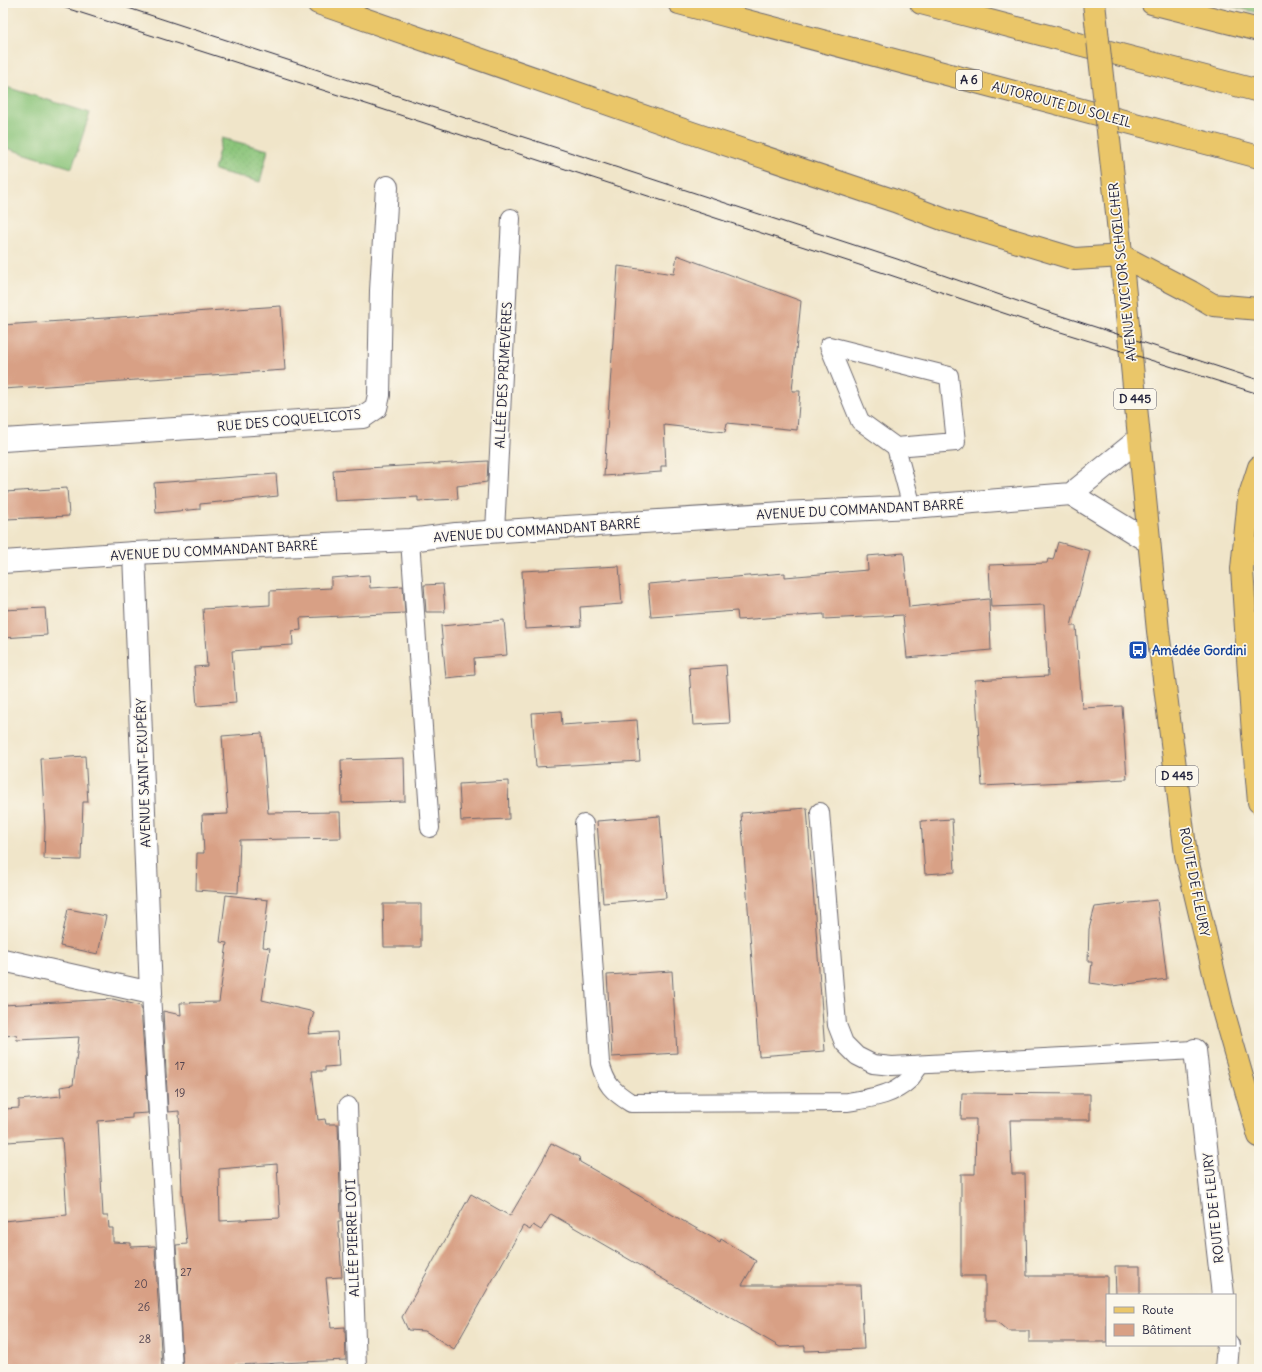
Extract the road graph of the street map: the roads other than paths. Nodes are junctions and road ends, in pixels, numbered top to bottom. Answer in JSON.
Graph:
{"nodes":[{"id":1,"x":318,"y":3,"type":"edge"},
{"id":2,"x":679,"y":3,"type":"edge"},
{"id":3,"x":921,"y":3,"type":"edge"},
{"id":4,"x":1094,"y":3,"type":"edge"},
{"id":5,"x":1152,"y":3,"type":"edge"},
{"id":6,"x":1259,"y":30,"type":"edge"},
{"id":7,"x":1259,"y":91,"type":"edge"},
{"id":8,"x":1259,"y":157,"type":"edge"},
{"id":9,"x":387,"y":187,"type":"dead end"},
{"id":10,"x":511,"y":218,"type":"dead end"},
{"id":11,"x":1122,"y":256,"type":"junction"},
{"id":12,"x":1259,"y":309,"type":"edge"},
{"id":13,"x":1139,"y":439,"type":"junction"},
{"id":14,"x":3,"y":440,"type":"edge"},
{"id":15,"x":896,"y":447,"type":"junction"},
{"id":16,"x":1259,"y":467,"type":"edge"},
{"id":17,"x":1071,"y":494,"type":"junction"},
{"id":18,"x":912,"y":507,"type":"junction"},
{"id":19,"x":495,"y":531,"type":"junction"},
{"id":20,"x":410,"y":540,"type":"junction"},
{"id":21,"x":1149,"y":542,"type":"junction"},
{"id":22,"x":134,"y":553,"type":"junction"},
{"id":23,"x":3,"y":562,"type":"edge"},
{"id":24,"x":1259,"y":802,"type":"edge"},
{"id":25,"x":820,"y":812,"type":"dead end"},
{"id":26,"x":584,"y":824,"type":"dead end"},
{"id":27,"x":430,"y":828,"type":"dead end"},
{"id":28,"x":3,"y":960,"type":"edge"},
{"id":29,"x":152,"y":993,"type":"junction"},
{"id":30,"x":1195,"y":1050,"type":"joint"},
{"id":31,"x":920,"y":1065,"type":"junction"},
{"id":32,"x":348,"y":1106,"type":"dead end"},
{"id":33,"x":1259,"y":1136,"type":"edge"},
{"id":34,"x":1223,"y":1294,"type":"edge"},
{"id":35,"x":1228,"y":1346,"type":"edge"},
{"id":36,"x":173,"y":1369,"type":"edge"},
{"id":37,"x":357,"y":1369,"type":"edge"},
{"id":38,"x":1226,"y":1369,"type":"edge"}],
"edges":[{"from":1,"to":11,"type":"main road"},
{"from":2,"to":8,"type":"main road","name":"AUTOROUTE DU SOLEIL","number":"A 6"},
{"from":3,"to":7,"type":"main road"},
{"from":4,"to":11,"type":"main road","name":"AVENUE VICTOR SCHŒLCHER","number":"D 445","bridge":true},
{"from":5,"to":6,"type":"main road"},
{"from":9,"to":14,"type":"street","name":"RUE DES COQUELICOTS"},
{"from":10,"to":19,"type":"lane","name":"ALLÉE DES PRIMEVÈRES"},
{"from":11,"to":12,"type":"main road"},
{"from":11,"to":13,"type":"main road","name":"AVENUE VICTOR SCHŒLCHER","number":"D 445"},
{"from":13,"to":17,"type":"street"},
{"from":13,"to":21,"type":"main road","name":"AVENUE VICTOR SCHŒLCHER","number":"D 445"},
{"from":15,"to":15,"type":"lane"},
{"from":15,"to":18,"type":"lane"},
{"from":16,"to":24,"type":"main road"},
{"from":17,"to":18,"type":"street","name":"AVENUE DU COMMANDANT BARRÉ"},
{"from":17,"to":21,"type":"street"},
{"from":18,"to":19,"type":"street","name":"AVENUE DU COMMANDANT BARRÉ"},
{"from":19,"to":20,"type":"street","name":"AVENUE DU COMMANDANT BARRÉ"},
{"from":20,"to":22,"type":"street","name":"AVENUE DU COMMANDANT BARRÉ"},
{"from":20,"to":27,"type":"lane"},
{"from":21,"to":33,"type":"main road","name":"ROUTE DE FLEURY","number":"D 445"},
{"from":22,"to":23,"type":"street","name":"AVENUE DU COMMANDANT BARRÉ"},
{"from":22,"to":29,"type":"street","name":"AVENUE SAINT-EXUPÉRY"},
{"from":25,"to":31,"type":"lane"},
{"from":26,"to":31,"type":"lane"},
{"from":28,"to":29,"type":"street"},
{"from":29,"to":36,"type":"lane"},
{"from":30,"to":31,"type":"lane"},
{"from":30,"to":34,"type":"street","name":"ROUTE DE FLEURY"},
{"from":32,"to":37,"type":"lane","name":"ALLÉE PIERRE LOTI"},
{"from":35,"to":38,"type":"street"}]}
